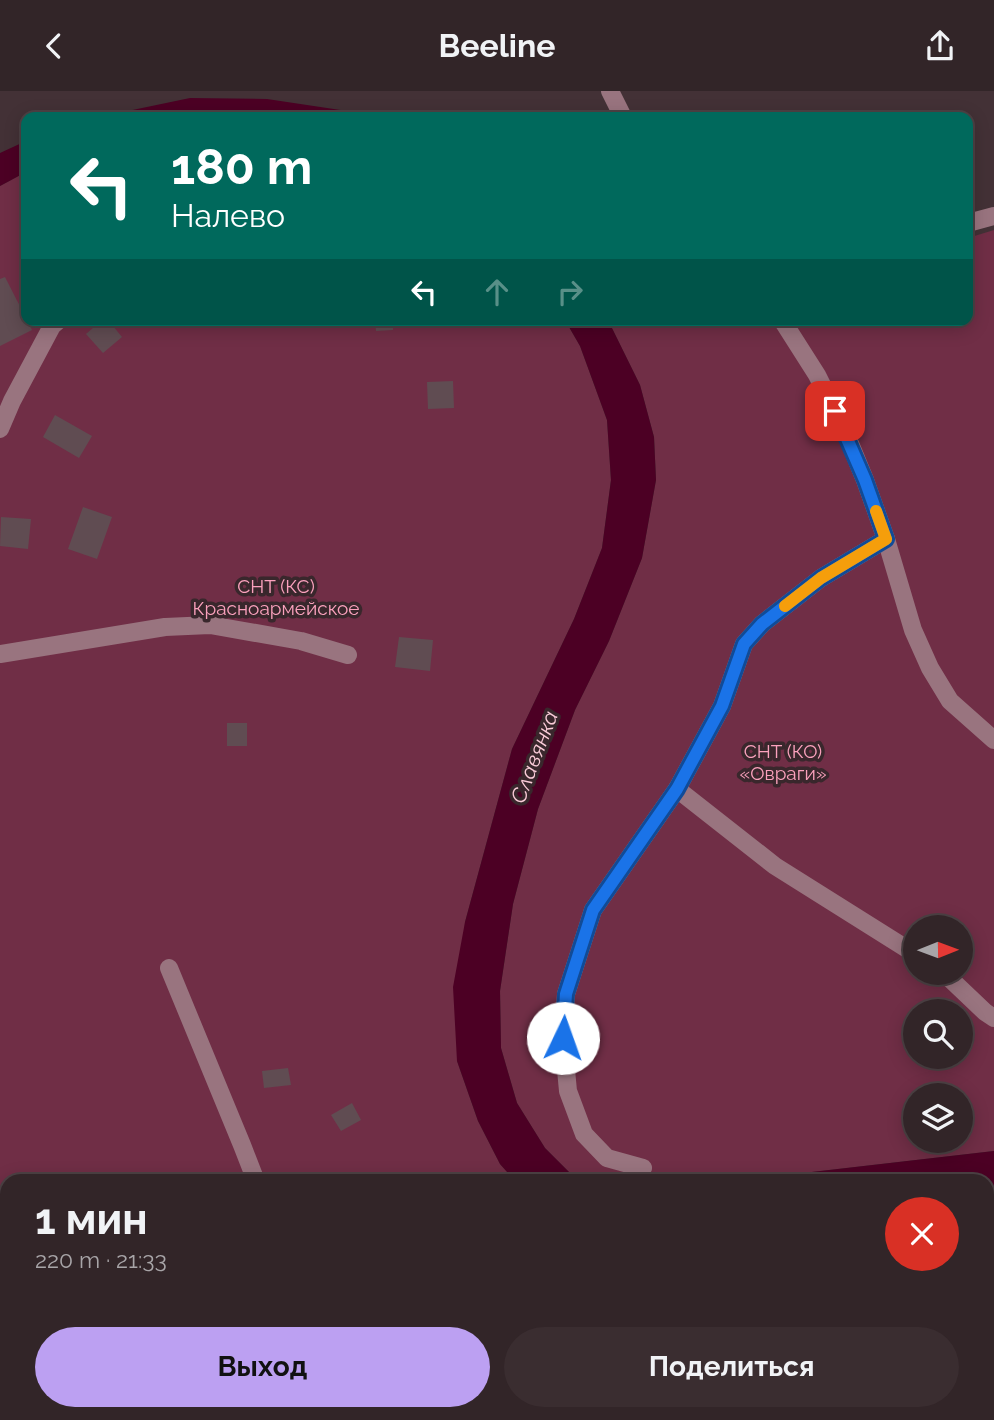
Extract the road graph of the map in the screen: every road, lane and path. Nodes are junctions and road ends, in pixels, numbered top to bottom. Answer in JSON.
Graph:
{"nodes":[{"id":1,"x":610,"y":91,"type":"edge"},
{"id":2,"x":620,"y":112,"type":"edge"},
{"id":3,"x":994,"y":216,"type":"edge"},
{"id":4,"x":973,"y":222,"type":"edge"},
{"id":5,"x":52,"y":326,"type":"edge"},
{"id":6,"x":786,"y":326,"type":"edge"},
{"id":7,"x":0,"y":429,"type":"edge"},
{"id":8,"x":886,"y":539,"type":"junction"},
{"id":9,"x":0,"y":654,"type":"edge"},
{"id":10,"x":348,"y":655,"type":"dead end"},
{"id":11,"x":994,"y":740,"type":"edge"},
{"id":12,"x":677,"y":789,"type":"junction"},
{"id":13,"x":903,"y":946,"type":"edge"},
{"id":14,"x":169,"y":968,"type":"dead end"},
{"id":15,"x":957,"y":985,"type":"edge"},
{"id":16,"x":994,"y":1018,"type":"edge"},
{"id":17,"x":643,"y":1168,"type":"dead end"},
{"id":18,"x":253,"y":1174,"type":"edge"}],
"edges":[{"from":1,"to":2,"type":"street"},
{"from":3,"to":4,"type":"street"},
{"from":5,"to":7,"type":"street"},
{"from":6,"to":8,"type":"street"},
{"from":8,"to":11,"type":"street"},
{"from":8,"to":12,"type":"street"},
{"from":9,"to":10,"type":"street"},
{"from":12,"to":13,"type":"street"},
{"from":12,"to":17,"type":"street"},
{"from":14,"to":18,"type":"street"},
{"from":15,"to":16,"type":"street"}]}
